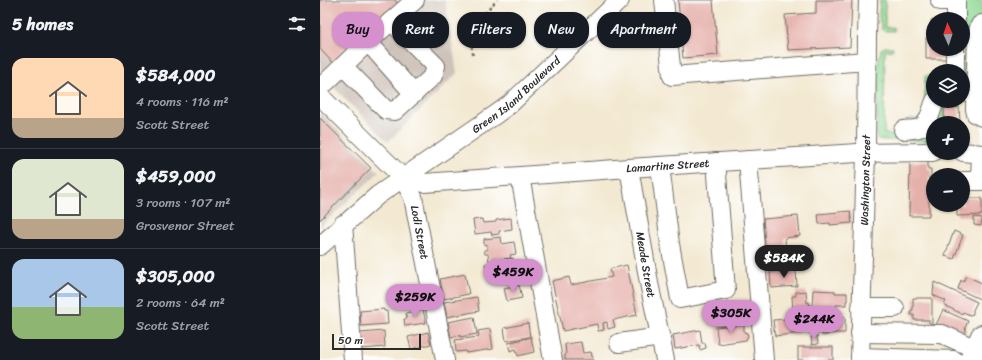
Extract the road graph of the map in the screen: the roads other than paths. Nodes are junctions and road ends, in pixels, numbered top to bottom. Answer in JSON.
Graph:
{"nodes":[{"id":1,"x":415,"y":0,"type":"edge"},
{"id":2,"x":620,"y":0,"type":"edge"},
{"id":3,"x":664,"y":0,"type":"edge"},
{"id":4,"x":868,"y":0,"type":"edge"},
{"id":5,"x":391,"y":21,"type":"junction"},
{"id":6,"x":982,"y":24,"type":"edge"},
{"id":7,"x":384,"y":27,"type":"edge"},
{"id":8,"x":362,"y":48,"type":"edge"},
{"id":9,"x":373,"y":48,"type":"edge"},
{"id":10,"x":982,"y":55,"type":"edge"},
{"id":11,"x":866,"y":61,"type":"junction"},
{"id":12,"x":343,"y":66,"type":"junction"},
{"id":13,"x":320,"y":88,"type":"edge"},
{"id":14,"x":414,"y":94,"type":"junction"},
{"id":15,"x":320,"y":96,"type":"edge"},
{"id":16,"x":982,"y":107,"type":"edge"},
{"id":17,"x":932,"y":108,"type":"edge"},
{"id":18,"x":982,"y":117,"type":"edge"},
{"id":19,"x":903,"y":130,"type":"dead end"},
{"id":20,"x":866,"y":152,"type":"junction"},
{"id":21,"x":926,"y":152,"type":"edge"},
{"id":22,"x":970,"y":153,"type":"edge"},
{"id":23,"x":981,"y":154,"type":"edge"},
{"id":24,"x":748,"y":160,"type":"junction"},
{"id":25,"x":716,"y":162,"type":"junction"},
{"id":26,"x":660,"y":166,"type":"junction"},
{"id":27,"x":629,"y":168,"type":"junction"},
{"id":28,"x":520,"y":176,"type":"junction"},
{"id":29,"x":403,"y":178,"type":"junction"},
{"id":30,"x":975,"y":181,"type":"edge"},
{"id":31,"x":343,"y":224,"type":"junction"},
{"id":32,"x":320,"y":246,"type":"edge"},
{"id":33,"x":861,"y":308,"type":"junction"},
{"id":34,"x":895,"y":308,"type":"dead end"},
{"id":35,"x":860,"y":333,"type":"junction"},
{"id":36,"x":661,"y":337,"type":"junction"},
{"id":37,"x":620,"y":343,"type":"dead end"},
{"id":38,"x":976,"y":348,"type":"edge"},
{"id":39,"x":860,"y":358,"type":"edge"},
{"id":40,"x":353,"y":360,"type":"edge"},
{"id":41,"x":445,"y":360,"type":"edge"},
{"id":42,"x":553,"y":360,"type":"edge"},
{"id":43,"x":665,"y":360,"type":"edge"},
{"id":44,"x":764,"y":360,"type":"edge"},
{"id":45,"x":954,"y":360,"type":"edge"}],
"edges":[{"from":1,"to":5,"type":"street"},
{"from":2,"to":29,"type":"street","name":"Green Island Boulevard"},
{"from":3,"to":11,"type":"street"},
{"from":4,"to":11,"type":"street","name":"Washington Street"},
{"from":5,"to":7,"type":"street"},
{"from":5,"to":14,"type":"street"},
{"from":6,"to":18,"type":"street"},
{"from":8,"to":12,"type":"street"},
{"from":9,"to":14,"type":"street"},
{"from":10,"to":16,"type":"street"},
{"from":11,"to":20,"type":"street","name":"Washington Street"},
{"from":12,"to":13,"type":"street"},
{"from":12,"to":14,"type":"street"},
{"from":15,"to":29,"type":"street"},
{"from":17,"to":19,"type":"street"},
{"from":20,"to":21,"type":"street","name":"Lamartine Street"},
{"from":20,"to":24,"type":"street","name":"Lamartine Street"},
{"from":20,"to":33,"type":"street","name":"Washington Street"},
{"from":22,"to":23,"type":"street"},
{"from":23,"to":30,"type":"street"},
{"from":24,"to":25,"type":"street","name":"Lamartine Street"},
{"from":24,"to":44,"type":"street"},
{"from":25,"to":26,"type":"street","name":"Lamartine Street"},
{"from":25,"to":26,"type":"street"},
{"from":26,"to":27,"type":"street","name":"Lamartine Street"},
{"from":27,"to":28,"type":"street","name":"Lamartine Street"},
{"from":27,"to":36,"type":"street","name":"Meade Street"},
{"from":28,"to":29,"type":"street","name":"Lamartine Street"},
{"from":28,"to":42,"type":"street"},
{"from":29,"to":31,"type":"street","name":"Green Island Boulevard"},
{"from":29,"to":41,"type":"street","name":"Lodi Street"},
{"from":31,"to":32,"type":"street"},
{"from":31,"to":40,"type":"street"},
{"from":33,"to":34,"type":"street"},
{"from":33,"to":35,"type":"street","name":"Washington Street"},
{"from":35,"to":38,"type":"street"},
{"from":35,"to":39,"type":"street","name":"Washington Street"},
{"from":36,"to":37,"type":"street"},
{"from":36,"to":43,"type":"street","name":"Meade Street"},
{"from":39,"to":45,"type":"street"}]}
